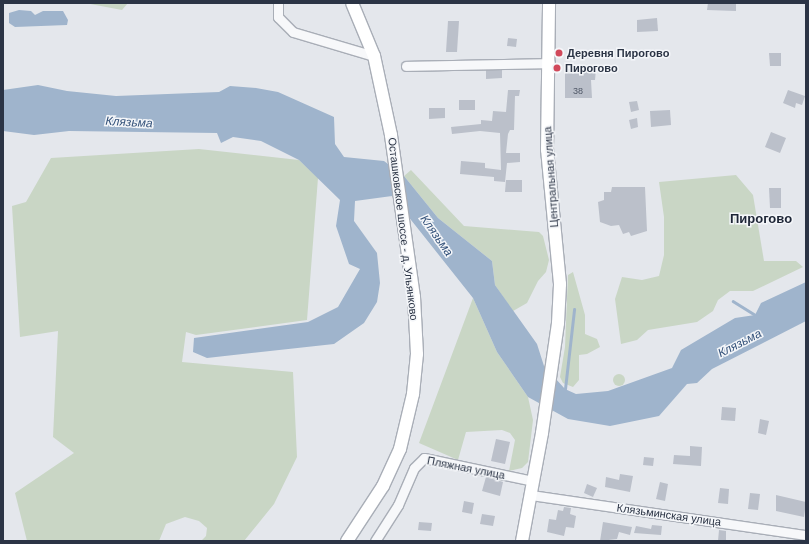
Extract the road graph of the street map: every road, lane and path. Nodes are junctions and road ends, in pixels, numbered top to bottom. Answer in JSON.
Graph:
{"nodes":[{"id":1,"x":278,"y":3,"type":"edge"},
{"id":2,"x":352,"y":3,"type":"edge"},
{"id":3,"x":549,"y":3,"type":"edge"},
{"id":4,"x":374,"y":56,"type":"junction"},
{"id":5,"x":550,"y":63,"type":"junction"},
{"id":6,"x":406,"y":66,"type":"dead end"},
{"id":7,"x":533,"y":481,"type":"junction"},
{"id":8,"x":531,"y":495,"type":"junction"},
{"id":9,"x":806,"y":535,"type":"edge"},
{"id":10,"x":347,"y":541,"type":"edge"},
{"id":11,"x":375,"y":541,"type":"edge"},
{"id":12,"x":522,"y":541,"type":"edge"}],
"edges":[{"from":1,"to":4,"type":"street"},
{"from":2,"to":4,"type":"street","name":"Осташковское шоссе - д. Ульянково"},
{"from":3,"to":5,"type":"street","name":"Центральная улица"},
{"from":4,"to":10,"type":"street","name":"Осташковское шоссе - д. Ульянково"},
{"from":5,"to":6,"type":"street"},
{"from":5,"to":7,"type":"street","name":"Центральная улица"},
{"from":7,"to":8,"type":"street"},
{"from":7,"to":11,"type":"street","name":"Пляжная улица"},
{"from":8,"to":9,"type":"street","name":"Клязьминская улица"},
{"from":8,"to":12,"type":"street"}]}
